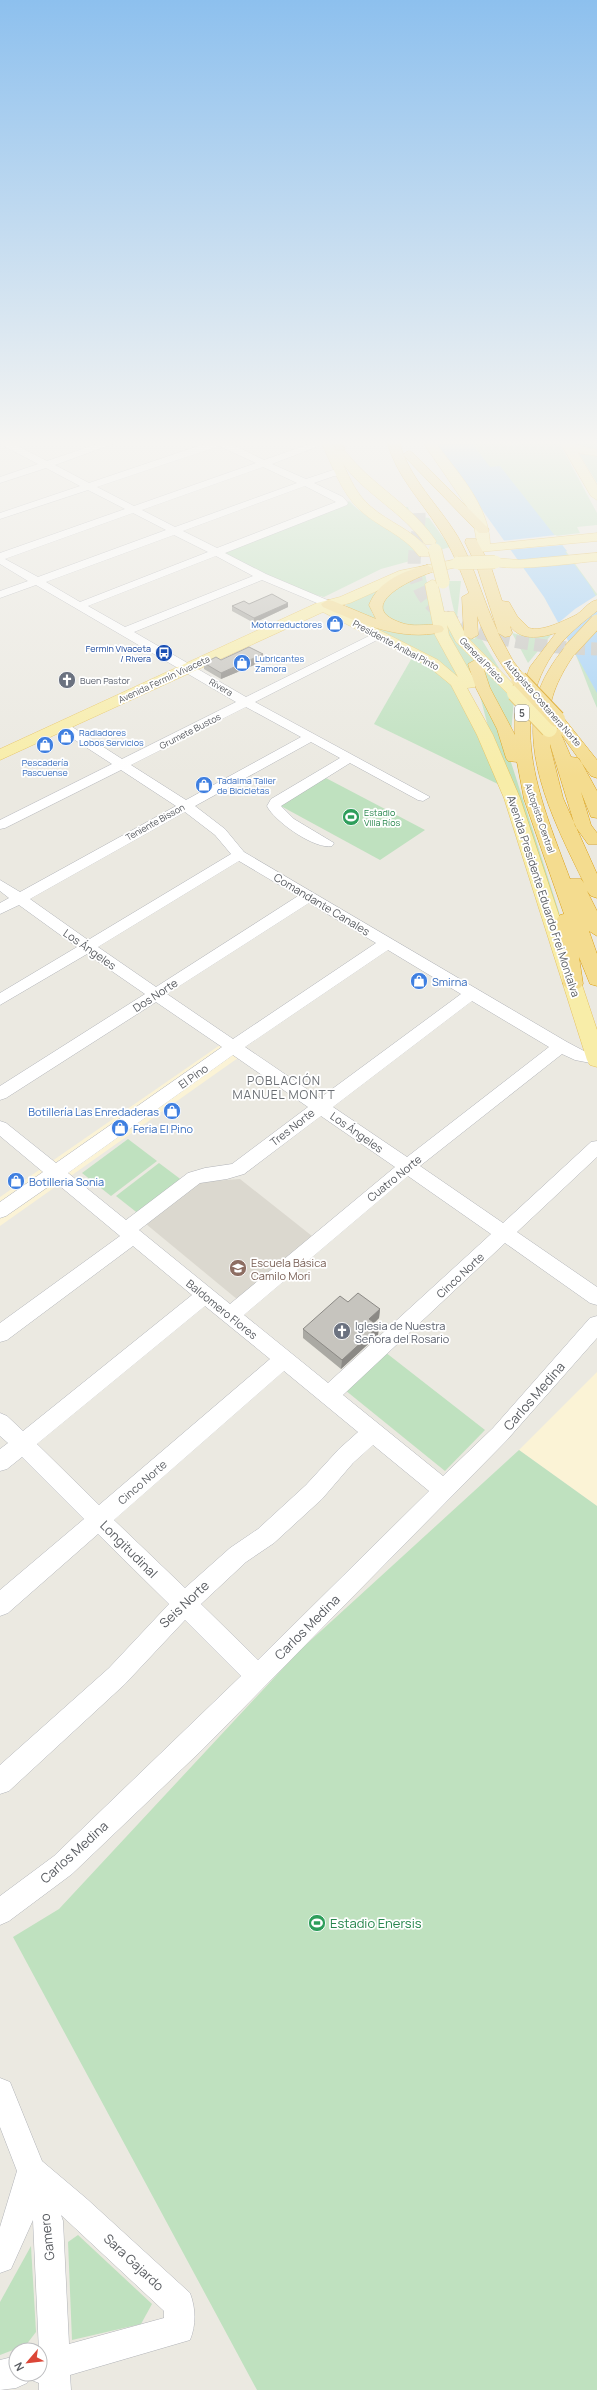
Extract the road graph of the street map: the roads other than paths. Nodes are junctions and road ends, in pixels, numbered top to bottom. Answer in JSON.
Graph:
{"nodes":[{"id":1,"x":15,"y":554,"type":"edge"},
{"id":2,"x":111,"y":554,"type":"edge"},
{"id":3,"x":212,"y":554,"type":"edge"},
{"id":4,"x":219,"y":554,"type":"edge"},
{"id":5,"x":430,"y":554,"type":"edge"},
{"id":6,"x":460,"y":554,"type":"edge"},
{"id":7,"x":477,"y":554,"type":"edge"},
{"id":8,"x":480,"y":554,"type":"edge"},
{"id":9,"x":597,"y":557,"type":"edge"},
{"id":10,"x":0,"y":559,"type":"edge"},
{"id":11,"x":455,"y":560,"type":"junction"},
{"id":12,"x":427,"y":569,"type":"junction"},
{"id":13,"x":262,"y":576,"type":"junction"},
{"id":14,"x":470,"y":578,"type":"junction"},
{"id":15,"x":37,"y":581,"type":"junction"},
{"id":16,"x":438,"y":583,"type":"junction"},
{"id":17,"x":489,"y":583,"type":"junction"},
{"id":18,"x":0,"y":595,"type":"edge"},
{"id":19,"x":469,"y":604,"type":"junction"},
{"id":20,"x":597,"y":604,"type":"edge"},
{"id":21,"x":325,"y":605,"type":"junction"},
{"id":22,"x":79,"y":606,"type":"junction"},
{"id":23,"x":461,"y":621,"type":"dead end"},
{"id":24,"x":597,"y":621,"type":"edge"},
{"id":25,"x":437,"y":629,"type":"dead end"},
{"id":26,"x":417,"y":630,"type":"junction"},
{"id":27,"x":597,"y":630,"type":"edge"},
{"id":28,"x":124,"y":632,"type":"junction"},
{"id":29,"x":558,"y":632,"type":"junction"},
{"id":30,"x":471,"y":634,"type":"dead end"},
{"id":31,"x":379,"y":635,"type":"junction"},
{"id":32,"x":569,"y":651,"type":"junction"},
{"id":33,"x":475,"y":664,"type":"dead end"},
{"id":34,"x":188,"y":668,"type":"junction"},
{"id":35,"x":522,"y":673,"type":"junction"},
{"id":36,"x":246,"y":702,"type":"junction"},
{"id":37,"x":62,"y":726,"type":"junction"},
{"id":38,"x":553,"y":727,"type":"junction"},
{"id":39,"x":485,"y":735,"type":"junction"},
{"id":40,"x":310,"y":737,"type":"junction"},
{"id":41,"x":597,"y":746,"type":"edge"},
{"id":42,"x":0,"y":756,"type":"edge"},
{"id":43,"x":349,"y":758,"type":"junction"},
{"id":44,"x":123,"y":764,"type":"junction"},
{"id":45,"x":548,"y":771,"type":"junction"},
{"id":46,"x":597,"y":773,"type":"edge"},
{"id":47,"x":423,"y":797,"type":"dead end"},
{"id":48,"x":532,"y":799,"type":"junction"},
{"id":49,"x":186,"y":805,"type":"junction"},
{"id":50,"x":597,"y":813,"type":"edge"},
{"id":51,"x":540,"y":821,"type":"junction"},
{"id":52,"x":0,"y":825,"type":"edge"},
{"id":53,"x":596,"y":841,"type":"edge"},
{"id":54,"x":327,"y":843,"type":"dead end"},
{"id":55,"x":239,"y":855,"type":"junction"},
{"id":56,"x":559,"y":873,"type":"junction"},
{"id":57,"x":0,"y":884,"type":"edge"},
{"id":58,"x":597,"y":892,"type":"edge"},
{"id":59,"x":309,"y":896,"type":"junction"},
{"id":60,"x":18,"y":898,"type":"junction"},
{"id":61,"x":0,"y":908,"type":"edge"},
{"id":62,"x":597,"y":930,"type":"edge"},
{"id":63,"x":387,"y":943,"type":"junction"},
{"id":64,"x":86,"y":946,"type":"junction"},
{"id":65,"x":597,"y":980,"type":"edge"},
{"id":66,"x":573,"y":984,"type":"junction"},
{"id":67,"x":472,"y":993,"type":"junction"},
{"id":68,"x":156,"y":994,"type":"junction"},
{"id":69,"x":0,"y":1000,"type":"edge"},
{"id":70,"x":561,"y":1046,"type":"junction"},
{"id":71,"x":234,"y":1047,"type":"junction"},
{"id":72,"x":597,"y":1059,"type":"edge"},
{"id":73,"x":0,"y":1094,"type":"edge"},
{"id":74,"x":319,"y":1106,"type":"junction"},
{"id":75,"x":0,"y":1127,"type":"edge"},
{"id":76,"x":594,"y":1152,"type":"edge"},
{"id":77,"x":407,"y":1167,"type":"junction"},
{"id":78,"x":55,"y":1172,"type":"junction"},
{"id":79,"x":0,"y":1211,"type":"edge"},
{"id":80,"x":129,"y":1233,"type":"junction"},
{"id":81,"x":505,"y":1234,"type":"junction"},
{"id":82,"x":205,"y":1295,"type":"junction"},
{"id":83,"x":597,"y":1298,"type":"edge"},
{"id":84,"x":230,"y":1315,"type":"junction"},
{"id":85,"x":597,"y":1324,"type":"edge"},
{"id":86,"x":0,"y":1334,"type":"edge"},
{"id":87,"x":284,"y":1359,"type":"junction"},
{"id":88,"x":328,"y":1396,"type":"junction"},
{"id":89,"x":0,"y":1422,"type":"edge"},
{"id":90,"x":373,"y":1432,"type":"junction"},
{"id":91,"x":22,"y":1444,"type":"junction"},
{"id":92,"x":0,"y":1462,"type":"edge"},
{"id":93,"x":444,"y":1490,"type":"junction"},
{"id":94,"x":99,"y":1520,"type":"junction"},
{"id":95,"x":184,"y":1604,"type":"junction"},
{"id":96,"x":0,"y":1605,"type":"edge"},
{"id":97,"x":258,"y":1676,"type":"junction"},
{"id":98,"x":0,"y":1782,"type":"edge"},
{"id":99,"x":0,"y":1912,"type":"edge"},
{"id":100,"x":4,"y":2112,"type":"edge"},
{"id":101,"x":32,"y":2171,"type":"junction"},
{"id":102,"x":0,"y":2258,"type":"edge"},
{"id":103,"x":50,"y":2374,"type":"edge"}],
"edges":[{"from":1,"to":10,"type":"street"},
{"from":2,"to":15,"type":"street"},
{"from":3,"to":22,"type":"street"},
{"from":4,"to":13,"type":"street","name":"Presidente Aníbal Pinto"},
{"from":5,"to":16,"type":"main road","name":"General Prieto"},
{"from":6,"to":14,"type":"highway","name":"Autopista Costanera Norte"},
{"from":7,"to":17,"type":"highway","name":"Autopista Costanera Norte"},
{"from":8,"to":11,"type":"main road"},
{"from":9,"to":11,"type":"main road","bridge":true},
{"from":10,"to":15,"type":"street","name":"Rivera"},
{"from":11,"to":12,"type":"main road","name":"Avenida Fermín Vivaceta"},
{"from":11,"to":21,"type":"main road","name":"Avenida Fermín Vivaceta"},
{"from":12,"to":21,"type":"main road","name":"Avenida Fermín Vivaceta"},
{"from":12,"to":26,"type":"highway"},
{"from":13,"to":21,"type":"street","name":"Presidente Aníbal Pinto"},
{"from":13,"to":28,"type":"street"},
{"from":14,"to":19,"type":"highway"},
{"from":14,"to":35,"type":"highway","name":"Autopista Costanera Norte"},
{"from":15,"to":18,"type":"street"},
{"from":15,"to":22,"type":"street","name":"Rivera"},
{"from":16,"to":38,"type":"main road","name":"General Prieto","bridge":true},
{"from":16,"to":39,"type":"main road","name":"General Prieto"},
{"from":17,"to":29,"type":"highway"},
{"from":17,"to":35,"type":"highway","name":"Autopista Costanera Norte"},
{"from":19,"to":23,"type":"highway"},
{"from":19,"to":30,"type":"highway"},
{"from":20,"to":29,"type":"highway","name":"Autopista Central","number":"5"},
{"from":21,"to":26,"type":"highway"},
{"from":21,"to":31,"type":"main road","name":"Presidente Aníbal Pinto"},
{"from":21,"to":34,"type":"main road","name":"Avenida Fermín Vivaceta"},
{"from":22,"to":28,"type":"street","name":"Rivera"},
{"from":24,"to":32,"type":"highway","name":"Autopista Central","number":"5","bridge":true},
{"from":25,"to":26,"type":"highway"},
{"from":27,"to":32,"type":"highway","bridge":true},
{"from":28,"to":34,"type":"street","name":"Rivera"},
{"from":29,"to":48,"type":"highway","name":"Autopista Central","number":"5"},
{"from":31,"to":36,"type":"street","name":"Grumete Bustos"},
{"from":31,"to":39,"type":"main road","name":"Presidente Aníbal Pinto"},
{"from":32,"to":45,"type":"highway","name":"Autopista Central","number":"5"},
{"from":33,"to":48,"type":"highway"},
{"from":34,"to":36,"type":"street","name":"Rivera"},
{"from":34,"to":37,"type":"main road","name":"Avenida Fermín Vivaceta"},
{"from":35,"to":38,"type":"highway","name":"Autopista Costanera Norte","bridge":true},
{"from":35,"to":41,"type":"highway","name":"Autopista Costanera Norte"},
{"from":36,"to":40,"type":"street","name":"Rivera"},
{"from":36,"to":44,"type":"street","name":"Grumete Bustos"},
{"from":37,"to":42,"type":"main road","name":"Avenida Fermín Vivaceta"},
{"from":37,"to":44,"type":"street","name":"Comandante Canales"},
{"from":38,"to":46,"type":"highway","name":"Autopista Costanera Norte"},
{"from":38,"to":50,"type":"highway"},
{"from":38,"to":53,"type":"highway"},
{"from":39,"to":66,"type":"main road","name":"Avenida Presidente Eduardo Frei Montalva"},
{"from":40,"to":43,"type":"street","name":"Rivera"},
{"from":40,"to":49,"type":"street","name":"Teniente Bisson"},
{"from":43,"to":47,"type":"street","name":"Rivera"},
{"from":43,"to":54,"type":"street"},
{"from":44,"to":49,"type":"street","name":"Comandante Canales"},
{"from":44,"to":52,"type":"street","name":"Grumete Bustos"},
{"from":45,"to":53,"type":"highway"},
{"from":45,"to":58,"type":"highway","name":"Autopista Central","number":"5"},
{"from":48,"to":51,"type":"highway","name":"Autopista Central","number":"5"},
{"from":49,"to":55,"type":"street","name":"Comandante Canales"},
{"from":49,"to":60,"type":"street","name":"Teniente Bisson"},
{"from":51,"to":56,"type":"highway","name":"Autopista Central","number":"5"},
{"from":51,"to":62,"type":"highway"},
{"from":55,"to":59,"type":"street","name":"Comandante Canales"},
{"from":55,"to":64,"type":"street"},
{"from":56,"to":65,"type":"highway","name":"Autopista Central","number":"5"},
{"from":56,"to":66,"type":"highway"},
{"from":57,"to":60,"type":"street","name":"Los Ángeles"},
{"from":59,"to":63,"type":"street","name":"Comandante Canales"},
{"from":59,"to":68,"type":"street","name":"Dos Norte"},
{"from":60,"to":61,"type":"street","name":"Teniente Bisson"},
{"from":60,"to":64,"type":"street","name":"Los Ángeles"},
{"from":63,"to":67,"type":"street","name":"Comandante Canales"},
{"from":63,"to":71,"type":"street","name":"El Pino"},
{"from":64,"to":68,"type":"street","name":"Los Ángeles"},
{"from":64,"to":69,"type":"street"},
{"from":66,"to":72,"type":"main road","name":"Avenida Presidente Eduardo Frei Montalva"},
{"from":67,"to":70,"type":"street","name":"Comandante Canales"},
{"from":67,"to":74,"type":"street","name":"Tres Norte"},
{"from":68,"to":71,"type":"street","name":"Los Ángeles"},
{"from":68,"to":73,"type":"street","name":"Dos Norte"},
{"from":70,"to":72,"type":"street","name":"Comandante Canales"},
{"from":70,"to":77,"type":"street","name":"Cuatro Norte"},
{"from":71,"to":74,"type":"street","name":"Los Ángeles"},
{"from":71,"to":78,"type":"street","name":"El Pino"},
{"from":74,"to":77,"type":"street","name":"Los Ángeles"},
{"from":74,"to":80,"type":"street","name":"Tres Norte"},
{"from":75,"to":78,"type":"street","name":"Baldomero Flores"},
{"from":76,"to":81,"type":"street","name":"Cinco Norte"},
{"from":77,"to":81,"type":"street","name":"Los Ángeles"},
{"from":77,"to":84,"type":"street","name":"Cuatro Norte"},
{"from":78,"to":79,"type":"street","name":"El Pino"},
{"from":78,"to":80,"type":"street","name":"Baldomero Flores"},
{"from":80,"to":82,"type":"street","name":"Baldomero Flores"},
{"from":80,"to":86,"type":"street","name":"Tres Norte"},
{"from":81,"to":83,"type":"street","name":"Los Ángeles"},
{"from":81,"to":88,"type":"street","name":"Cinco Norte"},
{"from":82,"to":84,"type":"street","name":"Baldomero Flores"},
{"from":82,"to":91,"type":"street"},
{"from":84,"to":87,"type":"street","name":"Baldomero Flores"},
{"from":85,"to":93,"type":"street","name":"Carlos Medina"},
{"from":87,"to":88,"type":"street","name":"Baldomero Flores"},
{"from":87,"to":94,"type":"street","name":"Cinco Norte"},
{"from":88,"to":90,"type":"street","name":"Baldomero Flores"},
{"from":89,"to":91,"type":"street","name":"Longitudinal"},
{"from":90,"to":93,"type":"street","name":"Baldomero Flores"},
{"from":90,"to":95,"type":"street","name":"Seis Norte"},
{"from":91,"to":92,"type":"street"},
{"from":91,"to":94,"type":"street","name":"Longitudinal"},
{"from":93,"to":97,"type":"street","name":"Carlos Medina"},
{"from":94,"to":95,"type":"street","name":"Longitudinal"},
{"from":94,"to":96,"type":"street","name":"Cinco Norte"},
{"from":95,"to":97,"type":"street","name":"Longitudinal"},
{"from":95,"to":98,"type":"street","name":"Seis Norte"},
{"from":97,"to":99,"type":"street","name":"Carlos Medina"},
{"from":100,"to":101,"type":"street","name":"Gamero"},
{"from":101,"to":102,"type":"street"},
{"from":101,"to":103,"type":"street","name":"Gamero"},
{"from":101,"to":103,"type":"street","name":"Sara Gajardo"}]}
